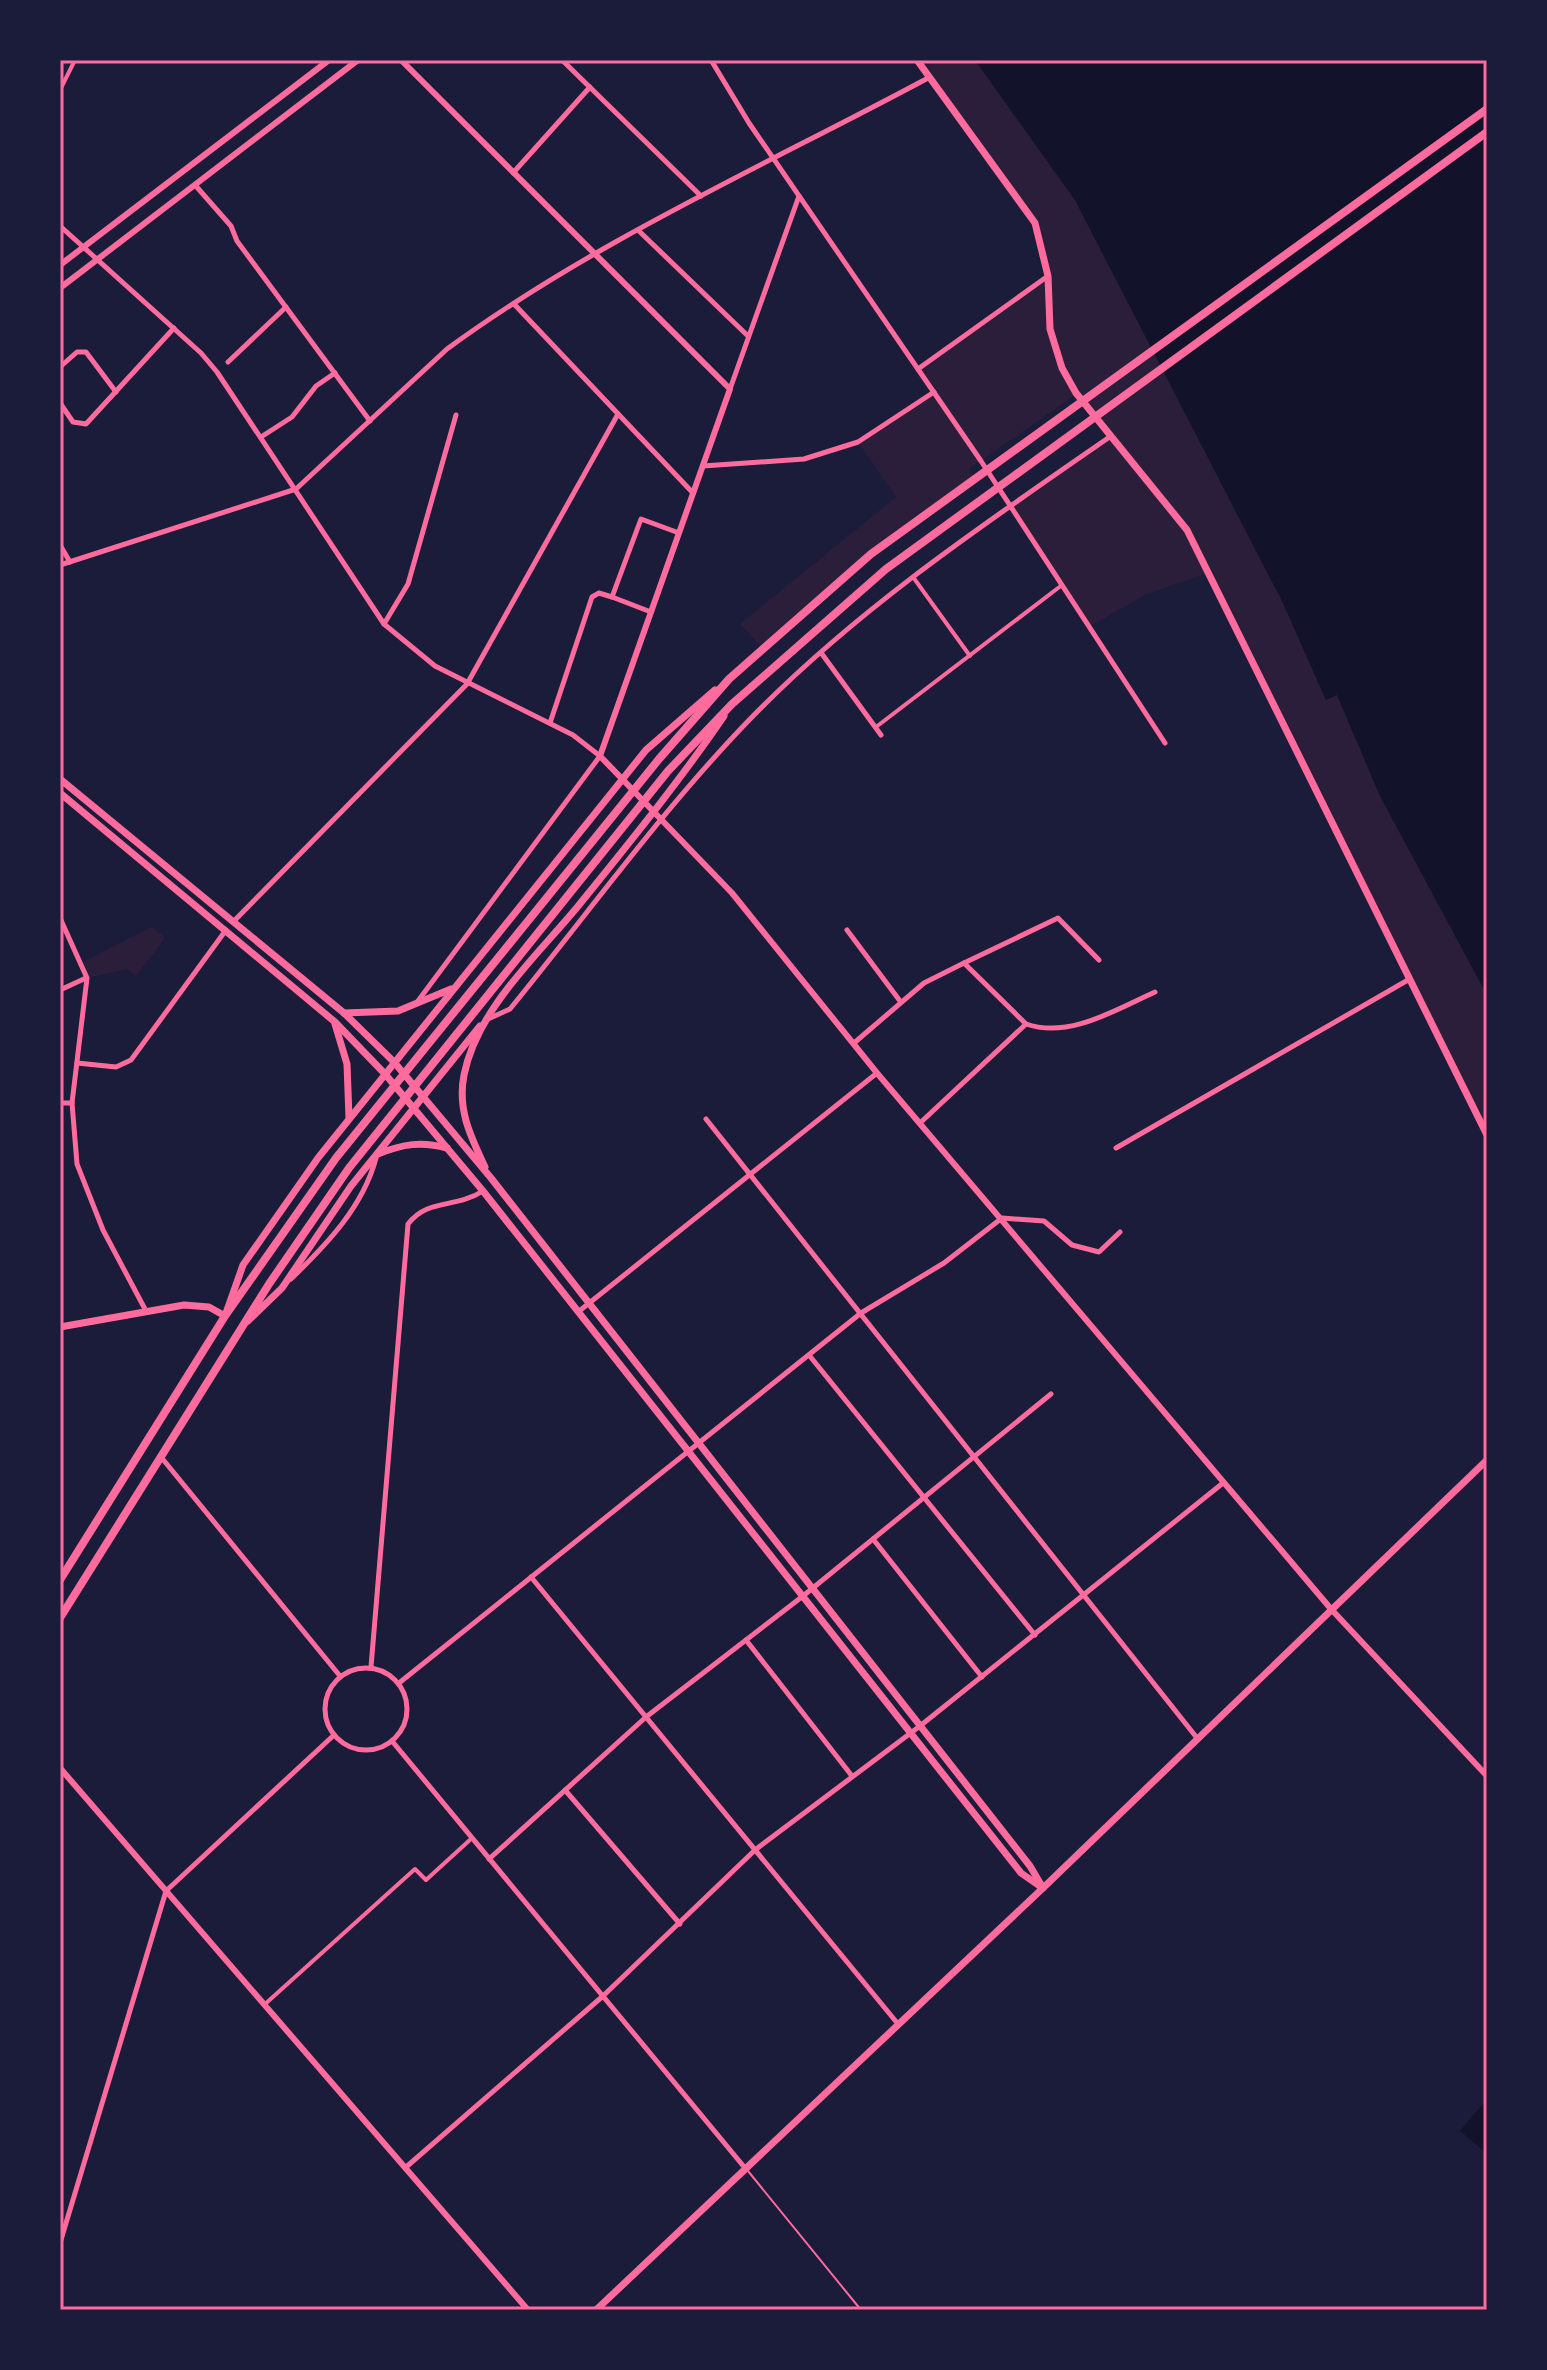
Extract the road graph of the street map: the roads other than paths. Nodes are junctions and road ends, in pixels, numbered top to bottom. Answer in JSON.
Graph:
{"nodes":[{"id":1,"x":75,"y":60,"type":"edge"},
{"id":2,"x":329,"y":60,"type":"edge"},
{"id":3,"x":358,"y":60,"type":"edge"},
{"id":4,"x":401,"y":60,"type":"edge"},
{"id":5,"x":562,"y":60,"type":"edge"},
{"id":6,"x":711,"y":60,"type":"edge"},
{"id":7,"x":917,"y":60,"type":"edge"},
{"id":8,"x":931,"y":76,"type":"junction"},
{"id":9,"x":590,"y":87,"type":"junction"},
{"id":10,"x":60,"y":90,"type":"edge"},
{"id":11,"x":1487,"y":109,"type":"edge"},
{"id":12,"x":1487,"y":132,"type":"edge"},
{"id":13,"x":774,"y":160,"type":"junction"},
{"id":14,"x":512,"y":173,"type":"junction"},
{"id":15,"x":195,"y":184,"type":"junction"},
{"id":16,"x":799,"y":195,"type":"junction"},
{"id":17,"x":701,"y":196,"type":"junction"},
{"id":18,"x":60,"y":226,"type":"edge"},
{"id":19,"x":639,"y":231,"type":"junction"},
{"id":20,"x":82,"y":248,"type":"junction"},
{"id":21,"x":595,"y":254,"type":"junction"},
{"id":22,"x":96,"y":261,"type":"junction"},
{"id":23,"x":60,"y":265,"type":"edge"},
{"id":24,"x":1048,"y":276,"type":"junction"},
{"id":25,"x":60,"y":288,"type":"edge"},
{"id":26,"x":514,"y":304,"type":"junction"},
{"id":27,"x":286,"y":307,"type":"junction"},
{"id":28,"x":174,"y":328,"type":"junction"},
{"id":29,"x":748,"y":336,"type":"junction"},
{"id":30,"x":228,"y":362,"type":"dead end"},
{"id":31,"x":60,"y":367,"type":"edge"},
{"id":32,"x":918,"y":369,"type":"junction"},
{"id":33,"x":335,"y":373,"type":"junction"},
{"id":34,"x":730,"y":389,"type":"junction"},
{"id":35,"x":116,"y":392,"type":"junction"},
{"id":36,"x":934,"y":392,"type":"junction"},
{"id":37,"x":60,"y":403,"type":"edge"},
{"id":38,"x":618,"y":414,"type":"junction"},
{"id":39,"x":456,"y":415,"type":"dead end"},
{"id":40,"x":370,"y":421,"type":"junction"},
{"id":41,"x":1111,"y":436,"type":"junction"},
{"id":42,"x":261,"y":437,"type":"junction"},
{"id":43,"x":703,"y":466,"type":"junction"},
{"id":44,"x":296,"y":489,"type":"junction"},
{"id":45,"x":693,"y":493,"type":"junction"},
{"id":46,"x":1010,"y":506,"type":"junction"},
{"id":47,"x":679,"y":533,"type":"junction"},
{"id":48,"x":60,"y":545,"type":"edge"},
{"id":49,"x":70,"y":562,"type":"junction"},
{"id":50,"x":60,"y":565,"type":"edge"},
{"id":51,"x":913,"y":577,"type":"junction"},
{"id":52,"x":1062,"y":585,"type":"junction"},
{"id":53,"x":612,"y":597,"type":"junction"},
{"id":54,"x":651,"y":612,"type":"junction"},
{"id":55,"x":384,"y":624,"type":"junction"},
{"id":56,"x":822,"y":654,"type":"junction"},
{"id":57,"x":970,"y":656,"type":"junction"},
{"id":58,"x":729,"y":679,"type":"junction"},
{"id":59,"x":467,"y":684,"type":"junction"},
{"id":60,"x":732,"y":704,"type":"junction"},
{"id":61,"x":550,"y":723,"type":"junction"},
{"id":62,"x":875,"y":728,"type":"junction"},
{"id":63,"x":881,"y":735,"type":"dead end"},
{"id":64,"x":1165,"y":743,"type":"dead end"},
{"id":65,"x":600,"y":756,"type":"junction"},
{"id":66,"x":60,"y":779,"type":"edge"},
{"id":67,"x":60,"y":793,"type":"edge"},
{"id":68,"x":662,"y":820,"type":"junction"},
{"id":69,"x":60,"y":918,"type":"edge"},
{"id":70,"x":234,"y":921,"type":"junction"},
{"id":71,"x":226,"y":930,"type":"junction"},
{"id":72,"x":847,"y":930,"type":"dead end"},
{"id":73,"x":1099,"y":960,"type":"dead end"},
{"id":74,"x":964,"y":963,"type":"junction"},
{"id":75,"x":87,"y":978,"type":"junction"},
{"id":76,"x":1408,"y":980,"type":"junction"},
{"id":77,"x":453,"y":988,"type":"junction"},
{"id":78,"x":60,"y":990,"type":"edge"},
{"id":79,"x":1155,"y":992,"type":"dead end"},
{"id":80,"x":900,"y":1001,"type":"junction"},
{"id":81,"x":418,"y":1002,"type":"junction"},
{"id":82,"x":344,"y":1013,"type":"junction"},
{"id":83,"x":484,"y":1021,"type":"junction"},
{"id":84,"x":335,"y":1022,"type":"junction"},
{"id":85,"x":1026,"y":1024,"type":"junction"},
{"id":86,"x":854,"y":1043,"type":"junction"},
{"id":87,"x":394,"y":1062,"type":"junction"},
{"id":88,"x":77,"y":1063,"type":"junction"},
{"id":89,"x":877,"y":1073,"type":"junction"},
{"id":90,"x":385,"y":1074,"type":"junction"},
{"id":91,"x":424,"y":1096,"type":"junction"},
{"id":92,"x":60,"y":1103,"type":"edge"},
{"id":93,"x":72,"y":1103,"type":"junction"},
{"id":94,"x":414,"y":1109,"type":"junction"},
{"id":95,"x":349,"y":1119,"type":"junction"},
{"id":96,"x":706,"y":1119,"type":"dead end"},
{"id":97,"x":920,"y":1123,"type":"junction"},
{"id":98,"x":1487,"y":1135,"type":"edge"},
{"id":99,"x":1116,"y":1148,"type":"dead end"},
{"id":100,"x":449,"y":1149,"type":"junction"},
{"id":101,"x":376,"y":1155,"type":"junction"},
{"id":102,"x":750,"y":1174,"type":"junction"},
{"id":103,"x":491,"y":1178,"type":"junction"},
{"id":104,"x":483,"y":1191,"type":"junction"},
{"id":105,"x":1002,"y":1218,"type":"junction"},
{"id":106,"x":1120,"y":1232,"type":"dead end"},
{"id":107,"x":282,"y":1288,"type":"junction"},
{"id":108,"x":589,"y":1303,"type":"junction"},
{"id":109,"x":146,"y":1311,"type":"junction"},
{"id":110,"x":578,"y":1312,"type":"junction"},
{"id":111,"x":861,"y":1313,"type":"junction"},
{"id":112,"x":225,"y":1316,"type":"junction"},
{"id":113,"x":60,"y":1327,"type":"edge"},
{"id":114,"x":241,"y":1328,"type":"junction"},
{"id":115,"x":809,"y":1355,"type":"junction"},
{"id":116,"x":1051,"y":1394,"type":"dead end"},
{"id":117,"x":698,"y":1443,"type":"junction"},
{"id":118,"x":688,"y":1451,"type":"junction"},
{"id":119,"x":160,"y":1457,"type":"junction"},
{"id":120,"x":974,"y":1457,"type":"junction"},
{"id":121,"x":1487,"y":1460,"type":"edge"},
{"id":122,"x":1223,"y":1483,"type":"junction"},
{"id":123,"x":924,"y":1498,"type":"junction"},
{"id":124,"x":873,"y":1539,"type":"junction"},
{"id":125,"x":531,"y":1577,"type":"junction"},
{"id":126,"x":60,"y":1580,"type":"edge"},
{"id":127,"x":812,"y":1589,"type":"junction"},
{"id":128,"x":1084,"y":1595,"type":"junction"},
{"id":129,"x":803,"y":1596,"type":"junction"},
{"id":130,"x":1331,"y":1609,"type":"junction"},
{"id":131,"x":60,"y":1618,"type":"edge"},
{"id":132,"x":1035,"y":1635,"type":"junction"},
{"id":133,"x":746,"y":1640,"type":"junction"},
{"id":134,"x":371,"y":1667,"type":"junction"},
{"id":135,"x":340,"y":1676,"type":"junction"},
{"id":136,"x":982,"y":1677,"type":"junction"},
{"id":137,"x":399,"y":1683,"type":"junction"},
{"id":138,"x":646,"y":1717,"type":"junction"},
{"id":139,"x":920,"y":1726,"type":"junction"},
{"id":140,"x":910,"y":1733,"type":"junction"},
{"id":141,"x":334,"y":1735,"type":"junction"},
{"id":142,"x":1197,"y":1738,"type":"junction"},
{"id":143,"x":392,"y":1741,"type":"junction"},
{"id":144,"x":60,"y":1768,"type":"edge"},
{"id":145,"x":852,"y":1776,"type":"junction"},
{"id":146,"x":1487,"y":1776,"type":"edge"},
{"id":147,"x":565,"y":1790,"type":"junction"},
{"id":148,"x":472,"y":1838,"type":"junction"},
{"id":149,"x":755,"y":1850,"type":"junction"},
{"id":150,"x":489,"y":1859,"type":"junction"},
{"id":151,"x":1043,"y":1888,"type":"junction"},
{"id":152,"x":166,"y":1891,"type":"junction"},
{"id":153,"x":680,"y":1924,"type":"junction"},
{"id":154,"x":603,"y":1996,"type":"junction"},
{"id":155,"x":264,"y":2005,"type":"junction"},
{"id":156,"x":898,"y":2024,"type":"junction"},
{"id":157,"x":405,"y":2168,"type":"junction"},
{"id":158,"x":745,"y":2168,"type":"junction"},
{"id":159,"x":60,"y":2243,"type":"edge"},
{"id":160,"x":528,"y":2310,"type":"edge"},
{"id":161,"x":596,"y":2310,"type":"edge"},
{"id":162,"x":861,"y":2310,"type":"edge"}],
"edges":[{"from":1,"to":10,"type":"street"},
{"from":2,"to":20,"type":"street"},
{"from":3,"to":15,"type":"street"},
{"from":4,"to":14,"type":"street"},
{"from":5,"to":9,"type":"street"},
{"from":6,"to":13,"type":"street"},
{"from":7,"to":8,"type":"main road"},
{"from":8,"to":13,"type":"street"},
{"from":8,"to":24,"type":"main road"},
{"from":9,"to":14,"type":"street"},
{"from":9,"to":17,"type":"street"},
{"from":11,"to":58,"type":"highway"},
{"from":12,"to":60,"type":"highway"},
{"from":13,"to":16,"type":"street"},
{"from":13,"to":17,"type":"street"},
{"from":14,"to":21,"type":"street"},
{"from":15,"to":22,"type":"street"},
{"from":15,"to":27,"type":"street"},
{"from":16,"to":29,"type":"street"},
{"from":16,"to":32,"type":"street"},
{"from":17,"to":19,"type":"street"},
{"from":18,"to":20,"type":"street"},
{"from":19,"to":21,"type":"street"},
{"from":19,"to":29,"type":"street"},
{"from":20,"to":22,"type":"street"},
{"from":20,"to":23,"type":"street"},
{"from":21,"to":26,"type":"street"},
{"from":21,"to":34,"type":"street"},
{"from":22,"to":25,"type":"street"},
{"from":22,"to":28,"type":"street"},
{"from":24,"to":32,"type":"street"},
{"from":24,"to":41,"type":"main road"},
{"from":26,"to":38,"type":"street"},
{"from":26,"to":40,"type":"street"},
{"from":27,"to":30,"type":"street"},
{"from":27,"to":33,"type":"street"},
{"from":28,"to":35,"type":"street"},
{"from":28,"to":42,"type":"street"},
{"from":29,"to":34,"type":"street"},
{"from":31,"to":35,"type":"street"},
{"from":32,"to":36,"type":"street"},
{"from":33,"to":40,"type":"street"},
{"from":33,"to":42,"type":"street"},
{"from":34,"to":43,"type":"street"},
{"from":35,"to":37,"type":"street"},
{"from":36,"to":43,"type":"street"},
{"from":36,"to":46,"type":"street"},
{"from":38,"to":45,"type":"street"},
{"from":38,"to":59,"type":"street"},
{"from":39,"to":55,"type":"street"},
{"from":40,"to":44,"type":"street"},
{"from":41,"to":46,"type":"street"},
{"from":41,"to":76,"type":"main road"},
{"from":42,"to":44,"type":"street"},
{"from":43,"to":45,"type":"street"},
{"from":44,"to":49,"type":"street"},
{"from":44,"to":55,"type":"street"},
{"from":45,"to":47,"type":"street"},
{"from":46,"to":51,"type":"street"},
{"from":46,"to":52,"type":"street"},
{"from":47,"to":53,"type":"street"},
{"from":47,"to":54,"type":"street"},
{"from":48,"to":49,"type":"street"},
{"from":49,"to":50,"type":"street"},
{"from":51,"to":56,"type":"street"},
{"from":51,"to":57,"type":"street"},
{"from":52,"to":57,"type":"street"},
{"from":52,"to":64,"type":"street"},
{"from":53,"to":54,"type":"street"},
{"from":53,"to":61,"type":"street"},
{"from":54,"to":65,"type":"street"},
{"from":55,"to":59,"type":"street"},
{"from":56,"to":62,"type":"street"},
{"from":56,"to":68,"type":"street"},
{"from":57,"to":62,"type":"street"},
{"from":58,"to":77,"type":"main road"},
{"from":58,"to":112,"type":"highway"},
{"from":59,"to":61,"type":"street"},
{"from":59,"to":70,"type":"street"},
{"from":60,"to":83,"type":"main road"},
{"from":60,"to":114,"type":"highway"},
{"from":61,"to":65,"type":"street"},
{"from":62,"to":63,"type":"street"},
{"from":65,"to":68,"type":"street"},
{"from":65,"to":81,"type":"street"},
{"from":66,"to":70,"type":"main road"},
{"from":67,"to":71,"type":"main road"},
{"from":68,"to":83,"type":"street"},
{"from":68,"to":86,"type":"street"},
{"from":69,"to":75,"type":"street"},
{"from":70,"to":82,"type":"main road"},
{"from":71,"to":84,"type":"main road"},
{"from":71,"to":88,"type":"street"},
{"from":72,"to":80,"type":"street"},
{"from":73,"to":74,"type":"street"},
{"from":74,"to":80,"type":"street"},
{"from":74,"to":85,"type":"street"},
{"from":75,"to":78,"type":"street"},
{"from":75,"to":88,"type":"street"},
{"from":76,"to":98,"type":"main road"},
{"from":76,"to":99,"type":"street"},
{"from":77,"to":81,"type":"main road"},
{"from":77,"to":87,"type":"main road"},
{"from":79,"to":85,"type":"street"},
{"from":80,"to":86,"type":"street"},
{"from":81,"to":82,"type":"main road"},
{"from":82,"to":87,"type":"main road"},
{"from":83,"to":91,"type":"main road"},
{"from":83,"to":103,"type":"main road"},
{"from":84,"to":90,"type":"main road"},
{"from":84,"to":95,"type":"main road"},
{"from":85,"to":97,"type":"street"},
{"from":86,"to":89,"type":"street"},
{"from":87,"to":90,"type":"main road"},
{"from":87,"to":91,"type":"main road"},
{"from":88,"to":93,"type":"street"},
{"from":89,"to":97,"type":"street"},
{"from":89,"to":102,"type":"street"},
{"from":90,"to":94,"type":"main road"},
{"from":90,"to":95,"type":"main road"},
{"from":91,"to":94,"type":"main road"},
{"from":91,"to":103,"type":"main road"},
{"from":92,"to":93,"type":"street"},
{"from":93,"to":109,"type":"street"},
{"from":94,"to":100,"type":"main road"},
{"from":94,"to":101,"type":"main road"},
{"from":95,"to":112,"type":"main road"},
{"from":96,"to":102,"type":"street"},
{"from":97,"to":105,"type":"street"},
{"from":100,"to":101,"type":"main road"},
{"from":100,"to":104,"type":"main road"},
{"from":101,"to":107,"type":"main road"},
{"from":101,"to":107,"type":"street"},
{"from":102,"to":108,"type":"street"},
{"from":102,"to":111,"type":"street"},
{"from":103,"to":108,"type":"main road"},
{"from":104,"to":110,"type":"main road"},
{"from":104,"to":134,"type":"street"},
{"from":105,"to":106,"type":"street"},
{"from":105,"to":111,"type":"street"},
{"from":105,"to":122,"type":"street"},
{"from":107,"to":114,"type":"main road"},
{"from":108,"to":110,"type":"street"},
{"from":108,"to":117,"type":"main road"},
{"from":109,"to":112,"type":"main road"},
{"from":109,"to":113,"type":"main road"},
{"from":110,"to":118,"type":"main road"},
{"from":111,"to":115,"type":"street"},
{"from":111,"to":120,"type":"street"},
{"from":112,"to":126,"type":"highway"},
{"from":114,"to":119,"type":"highway"},
{"from":115,"to":117,"type":"street"},
{"from":115,"to":123,"type":"street"},
{"from":116,"to":120,"type":"street"},
{"from":117,"to":118,"type":"street"},
{"from":117,"to":127,"type":"main road"},
{"from":118,"to":125,"type":"street"},
{"from":118,"to":129,"type":"main road"},
{"from":119,"to":131,"type":"highway"},
{"from":119,"to":135,"type":"street"},
{"from":120,"to":123,"type":"street"},
{"from":120,"to":128,"type":"street"},
{"from":121,"to":130,"type":"main road"},
{"from":122,"to":128,"type":"street"},
{"from":122,"to":130,"type":"street"},
{"from":123,"to":124,"type":"street"},
{"from":123,"to":132,"type":"street"},
{"from":124,"to":127,"type":"street"},
{"from":124,"to":136,"type":"street"},
{"from":125,"to":137,"type":"street"},
{"from":125,"to":138,"type":"street"},
{"from":127,"to":129,"type":"street"},
{"from":127,"to":139,"type":"main road"},
{"from":128,"to":132,"type":"street"},
{"from":128,"to":142,"type":"street"},
{"from":129,"to":133,"type":"street"},
{"from":129,"to":140,"type":"main road"},
{"from":130,"to":142,"type":"main road"},
{"from":130,"to":146,"type":"street"},
{"from":132,"to":136,"type":"street"},
{"from":133,"to":138,"type":"street"},
{"from":133,"to":145,"type":"street"},
{"from":134,"to":135,"type":"street"},
{"from":134,"to":137,"type":"street"},
{"from":135,"to":141,"type":"street"},
{"from":136,"to":139,"type":"street"},
{"from":137,"to":143,"type":"street"},
{"from":138,"to":147,"type":"street"},
{"from":138,"to":149,"type":"street"},
{"from":139,"to":140,"type":"street"},
{"from":139,"to":151,"type":"main road"},
{"from":140,"to":145,"type":"street"},
{"from":140,"to":151,"type":"main road"},
{"from":141,"to":143,"type":"street"},
{"from":141,"to":152,"type":"street"},
{"from":142,"to":151,"type":"main road"},
{"from":143,"to":148,"type":"street"},
{"from":144,"to":152,"type":"street"},
{"from":145,"to":149,"type":"street"},
{"from":147,"to":150,"type":"street"},
{"from":147,"to":153,"type":"street"},
{"from":148,"to":150,"type":"street"},
{"from":148,"to":155,"type":"street"},
{"from":149,"to":153,"type":"street"},
{"from":149,"to":156,"type":"street"},
{"from":150,"to":154,"type":"street"},
{"from":151,"to":156,"type":"main road"},
{"from":152,"to":155,"type":"street"},
{"from":152,"to":159,"type":"street"},
{"from":153,"to":154,"type":"street"},
{"from":154,"to":157,"type":"street"},
{"from":154,"to":158,"type":"street"},
{"from":155,"to":157,"type":"street"},
{"from":156,"to":158,"type":"main road"},
{"from":157,"to":160,"type":"street"},
{"from":158,"to":161,"type":"main road"},
{"from":158,"to":162,"type":"lane"}]}
